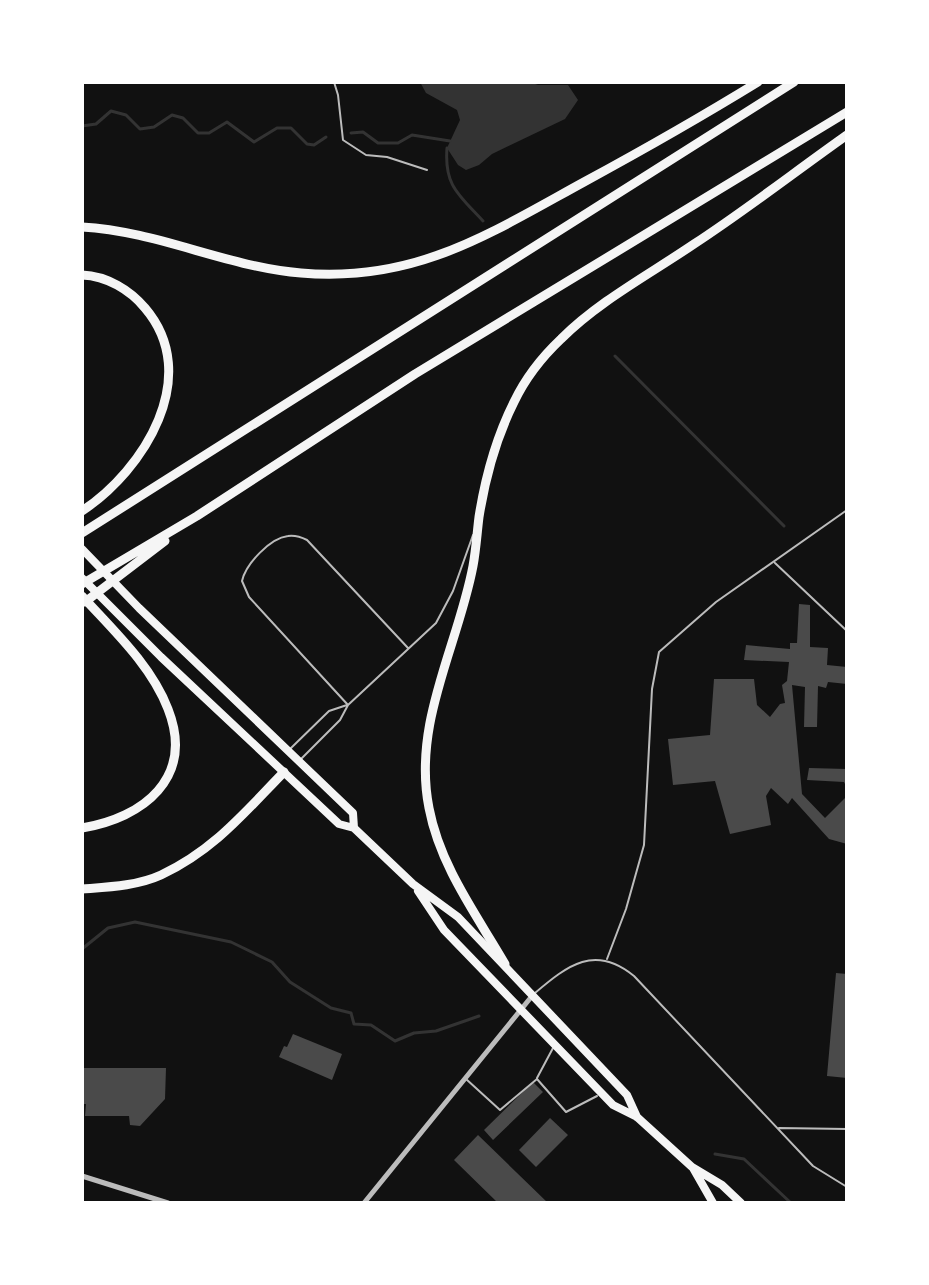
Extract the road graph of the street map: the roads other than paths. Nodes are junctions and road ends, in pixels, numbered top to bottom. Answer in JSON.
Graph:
{"nodes":[{"id":1,"x":334,"y":82,"type":"edge"},
{"id":2,"x":758,"y":82,"type":"edge"},
{"id":3,"x":794,"y":82,"type":"edge"},
{"id":4,"x":847,"y":112,"type":"edge"},
{"id":5,"x":847,"y":135,"type":"edge"},
{"id":6,"x":427,"y":170,"type":"dead end"},
{"id":7,"x":82,"y":227,"type":"edge"},
{"id":8,"x":82,"y":275,"type":"edge"},
{"id":9,"x":847,"y":510,"type":"edge"},
{"id":10,"x":82,"y":511,"type":"edge"},
{"id":11,"x":479,"y":515,"type":"junction"},
{"id":12,"x":197,"y":516,"type":"junction"},
{"id":13,"x":82,"y":533,"type":"edge"},
{"id":14,"x":82,"y":549,"type":"edge"},
{"id":15,"x":773,"y":562,"type":"junction"},
{"id":16,"x":82,"y":581,"type":"edge"},
{"id":17,"x":82,"y":596,"type":"edge"},
{"id":18,"x":82,"y":604,"type":"edge"},
{"id":19,"x":847,"y":631,"type":"edge"},
{"id":20,"x":408,"y":648,"type":"junction"},
{"id":21,"x":348,"y":705,"type":"junction"},
{"id":22,"x":288,"y":751,"type":"junction"},
{"id":23,"x":299,"y":761,"type":"junction"},
{"id":24,"x":275,"y":764,"type":"junction"},
{"id":25,"x":284,"y":772,"type":"junction"},
{"id":26,"x":82,"y":828,"type":"edge"},
{"id":27,"x":354,"y":828,"type":"junction"},
{"id":28,"x":413,"y":884,"type":"junction"},
{"id":29,"x":82,"y":889,"type":"edge"},
{"id":30,"x":607,"y":959,"type":"junction"},
{"id":31,"x":505,"y":964,"type":"junction"},
{"id":32,"x":533,"y":995,"type":"junction"},
{"id":33,"x":521,"y":1009,"type":"junction"},
{"id":34,"x":555,"y":1044,"type":"junction"},
{"id":35,"x":465,"y":1078,"type":"junction"},
{"id":36,"x":537,"y":1079,"type":"junction"},
{"id":37,"x":602,"y":1093,"type":"junction"},
{"id":38,"x":637,"y":1117,"type":"junction"},
{"id":39,"x":778,"y":1128,"type":"junction"},
{"id":40,"x":847,"y":1129,"type":"edge"},
{"id":41,"x":692,"y":1167,"type":"junction"},
{"id":42,"x":82,"y":1176,"type":"edge"},
{"id":43,"x":847,"y":1187,"type":"edge"},
{"id":44,"x":168,"y":1203,"type":"edge"},
{"id":45,"x":364,"y":1203,"type":"edge"},
{"id":46,"x":713,"y":1203,"type":"edge"},
{"id":47,"x":741,"y":1203,"type":"edge"}],
"edges":[{"from":1,"to":6,"type":"lane"},
{"from":2,"to":7,"type":"highway"},
{"from":3,"to":13,"type":"highway"},
{"from":4,"to":12,"type":"highway"},
{"from":5,"to":11,"type":"highway"},
{"from":8,"to":10,"type":"highway"},
{"from":9,"to":15,"type":"lane"},
{"from":11,"to":20,"type":"lane"},
{"from":11,"to":31,"type":"highway"},
{"from":12,"to":16,"type":"highway"},
{"from":12,"to":18,"type":"highway"},
{"from":14,"to":22,"type":"main road"},
{"from":15,"to":19,"type":"lane"},
{"from":15,"to":30,"type":"lane"},
{"from":16,"to":24,"type":"main road"},
{"from":17,"to":26,"type":"highway"},
{"from":20,"to":21,"type":"lane"},
{"from":20,"to":21,"type":"lane"},
{"from":21,"to":22,"type":"lane"},
{"from":21,"to":23,"type":"lane"},
{"from":22,"to":23,"type":"main road"},
{"from":22,"to":24,"type":"lane"},
{"from":23,"to":25,"type":"lane"},
{"from":23,"to":27,"type":"main road"},
{"from":24,"to":25,"type":"main road"},
{"from":25,"to":27,"type":"main road"},
{"from":25,"to":29,"type":"highway"},
{"from":27,"to":28,"type":"main road"},
{"from":28,"to":31,"type":"main road"},
{"from":28,"to":33,"type":"main road"},
{"from":30,"to":32,"type":"lane"},
{"from":30,"to":39,"type":"lane"},
{"from":31,"to":32,"type":"main road"},
{"from":32,"to":33,"type":"street"},
{"from":32,"to":38,"type":"main road"},
{"from":33,"to":34,"type":"main road"},
{"from":33,"to":35,"type":"street"},
{"from":34,"to":36,"type":"lane"},
{"from":34,"to":37,"type":"main road"},
{"from":35,"to":36,"type":"lane"},
{"from":35,"to":45,"type":"street"},
{"from":36,"to":37,"type":"lane"},
{"from":37,"to":38,"type":"main road"},
{"from":38,"to":41,"type":"main road"},
{"from":39,"to":40,"type":"lane"},
{"from":39,"to":43,"type":"lane"},
{"from":41,"to":46,"type":"main road"},
{"from":41,"to":47,"type":"main road"},
{"from":42,"to":44,"type":"street"}]}
